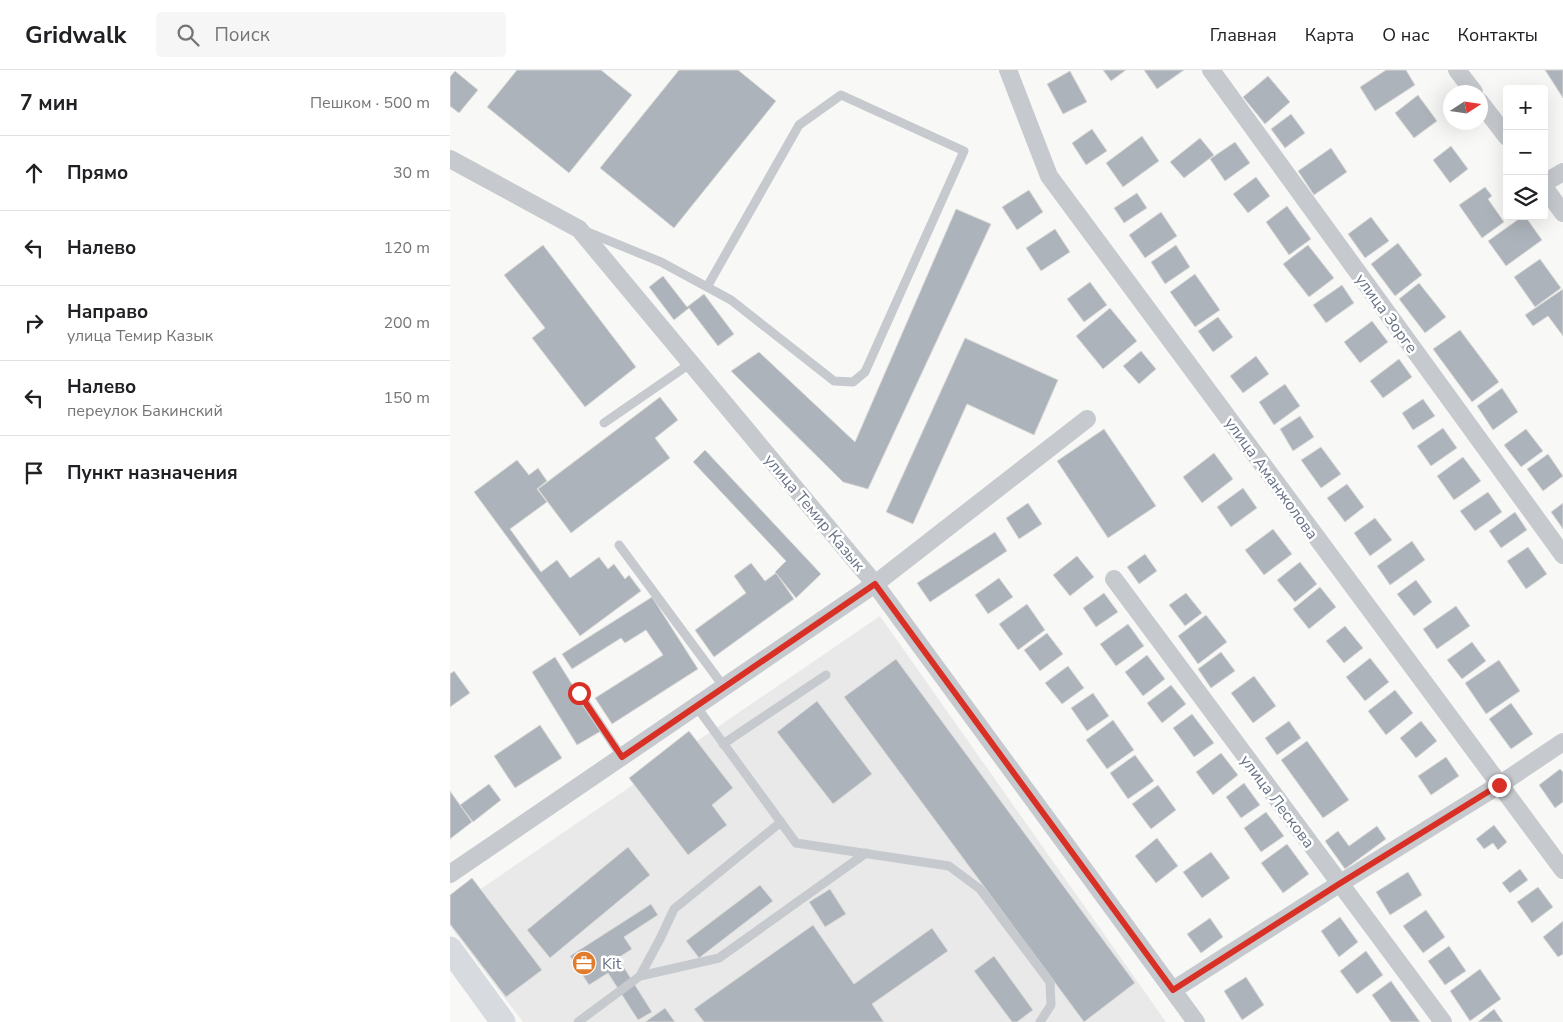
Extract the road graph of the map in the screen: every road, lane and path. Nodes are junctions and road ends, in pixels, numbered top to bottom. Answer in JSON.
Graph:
{"nodes":[{"id":1,"x":1008,"y":70,"type":"edge"},
{"id":2,"x":1212,"y":70,"type":"edge"},
{"id":3,"x":1457,"y":70,"type":"edge"},
{"id":4,"x":1469,"y":85,"type":"edge"},
{"id":5,"x":1488,"y":112,"type":"edge"},
{"id":6,"x":1503,"y":132,"type":"edge"},
{"id":7,"x":450,"y":159,"type":"edge"},
{"id":8,"x":1563,"y":172,"type":"edge"},
{"id":9,"x":1548,"y":181,"type":"edge"},
{"id":10,"x":1548,"y":192,"type":"edge"},
{"id":11,"x":1563,"y":213,"type":"edge"},
{"id":12,"x":579,"y":229,"type":"junction"},
{"id":13,"x":708,"y":287,"type":"junction"},
{"id":14,"x":691,"y":363,"type":"junction"},
{"id":15,"x":1087,"y":419,"type":"dead end"},
{"id":16,"x":604,"y":423,"type":"dead end"},
{"id":17,"x":619,"y":544,"type":"dead end"},
{"id":18,"x":1563,"y":555,"type":"edge"},
{"id":19,"x":1114,"y":579,"type":"dead end"},
{"id":20,"x":875,"y":584,"type":"junction"},
{"id":21,"x":826,"y":675,"type":"dead end"},
{"id":22,"x":724,"y":687,"type":"junction"},
{"id":23,"x":579,"y":693,"type":"dead end"},
{"id":24,"x":696,"y":706,"type":"junction"},
{"id":25,"x":1563,"y":742,"type":"edge"},
{"id":26,"x":724,"y":744,"type":"junction"},
{"id":27,"x":622,"y":757,"type":"junction"},
{"id":28,"x":1499,"y":785,"type":"junction"},
{"id":29,"x":781,"y":822,"type":"junction"},
{"id":30,"x":866,"y":853,"type":"junction"},
{"id":31,"x":1563,"y":870,"type":"edge"},
{"id":32,"x":450,"y":874,"type":"edge"},
{"id":33,"x":1339,"y":884,"type":"junction"},
{"id":34,"x":450,"y":949,"type":"edge"},
{"id":35,"x":640,"y":976,"type":"junction"},
{"id":36,"x":1173,"y":990,"type":"junction"},
{"id":37,"x":499,"y":1020,"type":"edge"},
{"id":38,"x":578,"y":1022,"type":"edge"},
{"id":39,"x":1040,"y":1022,"type":"edge"},
{"id":40,"x":1196,"y":1022,"type":"edge"},
{"id":41,"x":1443,"y":1022,"type":"edge"}],
"edges":[{"from":1,"to":28,"type":"street","name":"улица Аманжолова"},
{"from":2,"to":18,"type":"street","name":"улица Зорге"},
{"from":3,"to":4,"type":"street"},
{"from":5,"to":6,"type":"street"},
{"from":7,"to":12,"type":"street","name":"улица Темир Казык"},
{"from":8,"to":9,"type":"street"},
{"from":10,"to":11,"type":"street"},
{"from":12,"to":13,"type":"lane"},
{"from":12,"to":14,"type":"street","name":"улица Темир Казык"},
{"from":13,"to":13,"type":"lane"},
{"from":14,"to":16,"type":"lane"},
{"from":14,"to":20,"type":"street","name":"улица Темир Казык"},
{"from":15,"to":20,"type":"street"},
{"from":17,"to":22,"type":"lane"},
{"from":19,"to":33,"type":"street","name":"улица Лескова"},
{"from":20,"to":22,"type":"street"},
{"from":20,"to":36,"type":"street","name":"улица Темир Казык"},
{"from":21,"to":26,"type":"lane"},
{"from":22,"to":24,"type":"street"},
{"from":23,"to":27,"type":"lane"},
{"from":24,"to":26,"type":"lane"},
{"from":24,"to":27,"type":"street"},
{"from":25,"to":28,"type":"street"},
{"from":26,"to":29,"type":"lane"},
{"from":27,"to":32,"type":"street"},
{"from":28,"to":31,"type":"street","name":"улица Аманжолова"},
{"from":28,"to":33,"type":"street"},
{"from":29,"to":30,"type":"lane"},
{"from":29,"to":35,"type":"lane"},
{"from":30,"to":35,"type":"lane"},
{"from":30,"to":39,"type":"lane"},
{"from":33,"to":36,"type":"street"},
{"from":33,"to":41,"type":"street","name":"улица Лескова"},
{"from":34,"to":37,"type":"main road"},
{"from":35,"to":38,"type":"lane"},
{"from":36,"to":40,"type":"street","name":"улица Темир Казык"}]}
